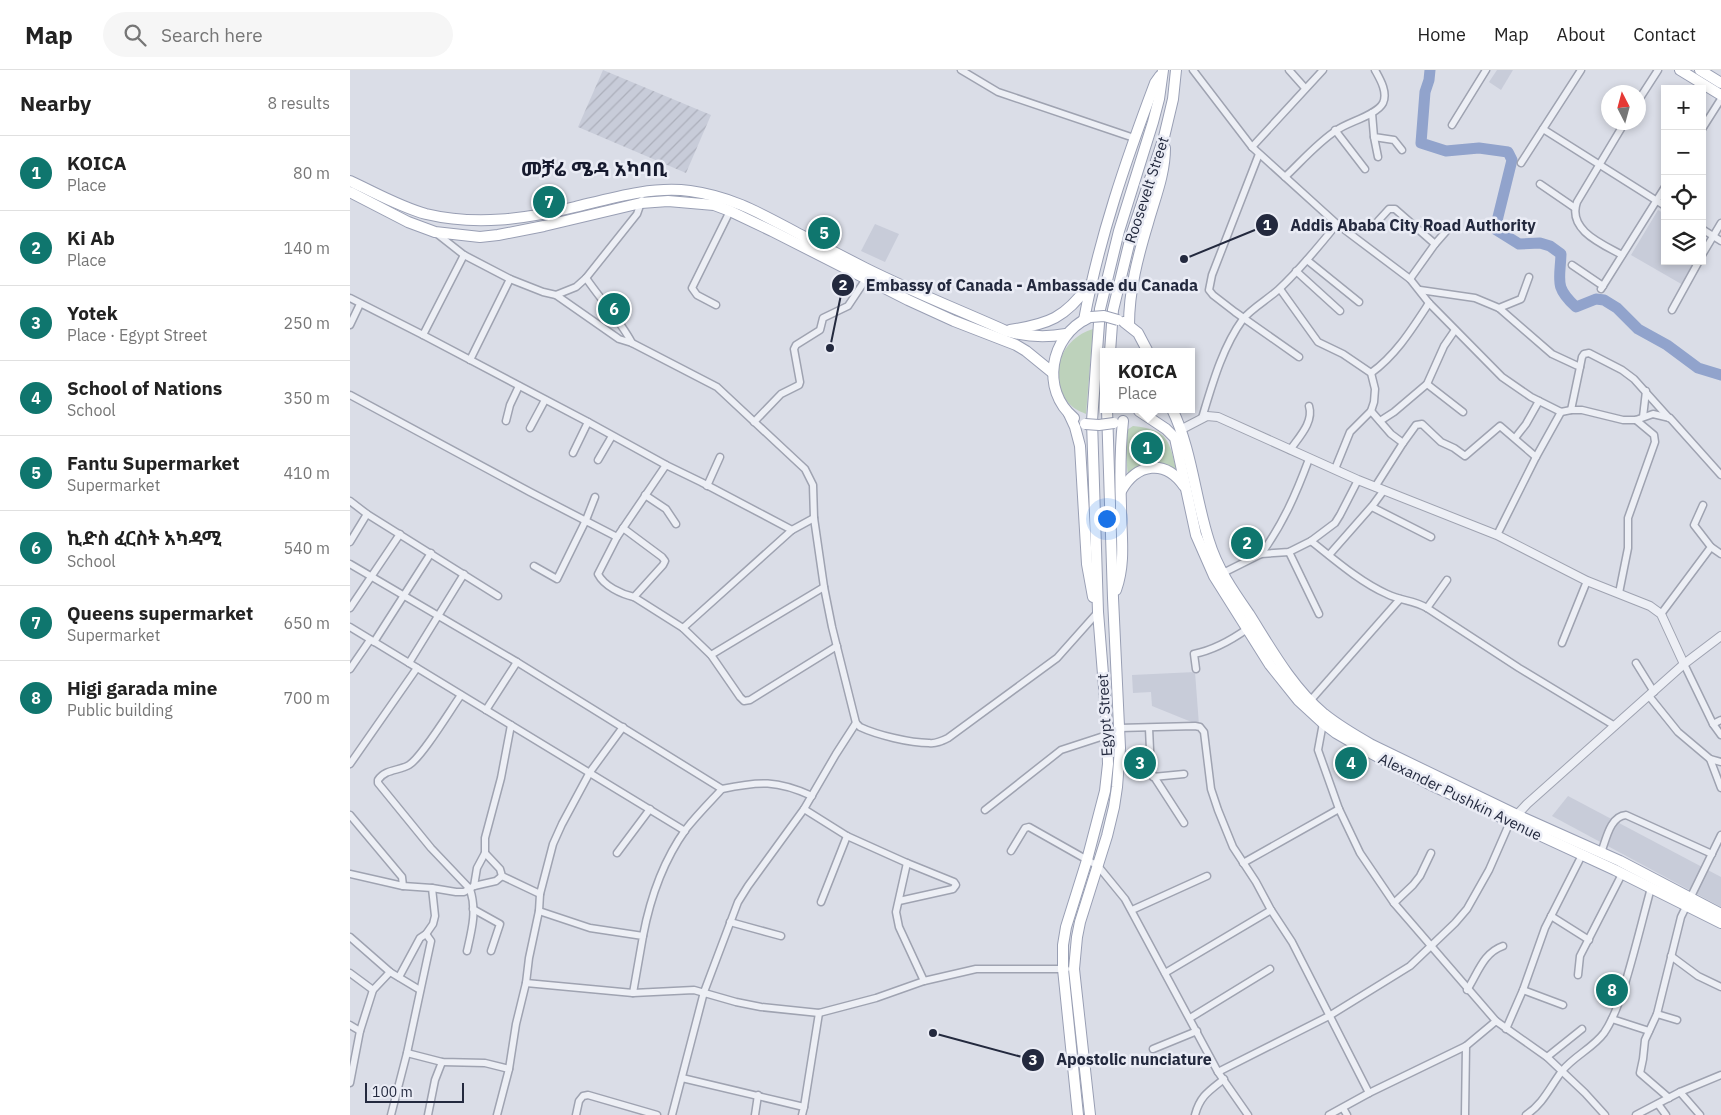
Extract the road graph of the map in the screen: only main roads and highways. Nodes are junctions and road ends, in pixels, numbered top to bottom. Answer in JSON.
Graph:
{"nodes":[{"id":1,"x":1163,"y":70,"type":"edge"},
{"id":2,"x":1176,"y":70,"type":"edge"},
{"id":3,"x":1680,"y":70,"type":"edge"},
{"id":4,"x":1700,"y":70,"type":"edge"},
{"id":5,"x":1721,"y":84,"type":"edge"},
{"id":6,"x":1721,"y":95,"type":"edge"},
{"id":7,"x":1164,"y":137,"type":"junction"},
{"id":8,"x":350,"y":181,"type":"edge"},
{"id":9,"x":350,"y":192,"type":"edge"},
{"id":10,"x":642,"y":197,"type":"junction"},
{"id":11,"x":1091,"y":282,"type":"junction"},
{"id":12,"x":1100,"y":309,"type":"joint"},
{"id":13,"x":1088,"y":318,"type":"junction"},
{"id":14,"x":1129,"y":325,"type":"junction"},
{"id":15,"x":1006,"y":331,"type":"junction"},
{"id":16,"x":1066,"y":334,"type":"junction"},
{"id":17,"x":1110,"y":348,"type":"edge"},
{"id":18,"x":1146,"y":348,"type":"edge"},
{"id":19,"x":1053,"y":373,"type":"junction"},
{"id":20,"x":1107,"y":413,"type":"edge"},
{"id":21,"x":1136,"y":413,"type":"edge"},
{"id":22,"x":1143,"y":413,"type":"edge"},
{"id":23,"x":1174,"y":413,"type":"edge"},
{"id":24,"x":1069,"y":414,"type":"junction"},
{"id":25,"x":1118,"y":422,"type":"junction"},
{"id":26,"x":1185,"y":487,"type":"junction"},
{"id":27,"x":1121,"y":492,"type":"junction"},
{"id":28,"x":1218,"y":575,"type":"junction"},
{"id":29,"x":1113,"y":598,"type":"junction"},
{"id":30,"x":1098,"y":610,"type":"junction"},
{"id":31,"x":1279,"y":670,"type":"junction"},
{"id":32,"x":1514,"y":818,"type":"junction"},
{"id":33,"x":1619,"y":868,"type":"junction"},
{"id":34,"x":1688,"y":901,"type":"junction"},
{"id":35,"x":1721,"y":914,"type":"edge"},
{"id":36,"x":1721,"y":923,"type":"edge"},
{"id":37,"x":1078,"y":1115,"type":"edge"},
{"id":38,"x":1090,"y":1115,"type":"edge"}],
"edges":[{"from":1,"to":11,"type":"main road"},
{"from":1,"to":12,"type":"main road","name":"Roosevelt Street"},
{"from":2,"to":7,"type":"main road","name":"Roosevelt Street"},
{"from":3,"to":6,"type":"main road"},
{"from":4,"to":5,"type":"main road"},
{"from":7,"to":14,"type":"main road"},
{"from":7,"to":17,"type":"main road","name":"Roosevelt Street"},
{"from":8,"to":10,"type":"main road"},
{"from":9,"to":10,"type":"main road"},
{"from":10,"to":15,"type":"main road"},
{"from":10,"to":19,"type":"main road"},
{"from":11,"to":13,"type":"main road"},
{"from":11,"to":15,"type":"main road"},
{"from":12,"to":30,"type":"main road","name":"Egypt Street"},
{"from":13,"to":14,"type":"main road","bridge":true},
{"from":13,"to":16,"type":"main road"},
{"from":14,"to":18,"type":"main road"},
{"from":15,"to":16,"type":"main road"},
{"from":16,"to":19,"type":"main road"},
{"from":19,"to":24,"type":"main road"},
{"from":20,"to":29,"type":"main road","name":"Egypt Street"},
{"from":21,"to":25,"type":"main road"},
{"from":22,"to":26,"type":"main road","name":"Alexander Pushkin Avenue"},
{"from":23,"to":28,"type":"main road","name":"Alexander Pushkin Avenue"},
{"from":24,"to":25,"type":"main road","bridge":true},
{"from":24,"to":30,"type":"main road"},
{"from":25,"to":27,"type":"main road"},
{"from":26,"to":27,"type":"main road"},
{"from":26,"to":28,"type":"main road","name":"Alexander Pushkin Avenue"},
{"from":27,"to":29,"type":"main road"},
{"from":28,"to":31,"type":"main road","name":"Alexander Pushkin Avenue"},
{"from":28,"to":31,"type":"main road","name":"Alexander Pushkin Avenue"},
{"from":29,"to":38,"type":"main road","name":"Egypt Street"},
{"from":30,"to":37,"type":"main road","name":"Egypt Street"},
{"from":31,"to":32,"type":"main road","name":"Alexander Pushkin Avenue"},
{"from":31,"to":32,"type":"main road","name":"Alexander Pushkin Avenue"},
{"from":32,"to":33,"type":"main road","name":"Alexander Pushkin Avenue"},
{"from":32,"to":33,"type":"main road","name":"Alexander Pushkin Avenue"},
{"from":33,"to":34,"type":"main road","name":"Alexander Pushkin Avenue"},
{"from":33,"to":34,"type":"main road","name":"Alexander Pushkin Avenue"},
{"from":34,"to":35,"type":"main road","name":"Alexander Pushkin Avenue"},
{"from":34,"to":36,"type":"main road","name":"Alexander Pushkin Avenue"}]}
